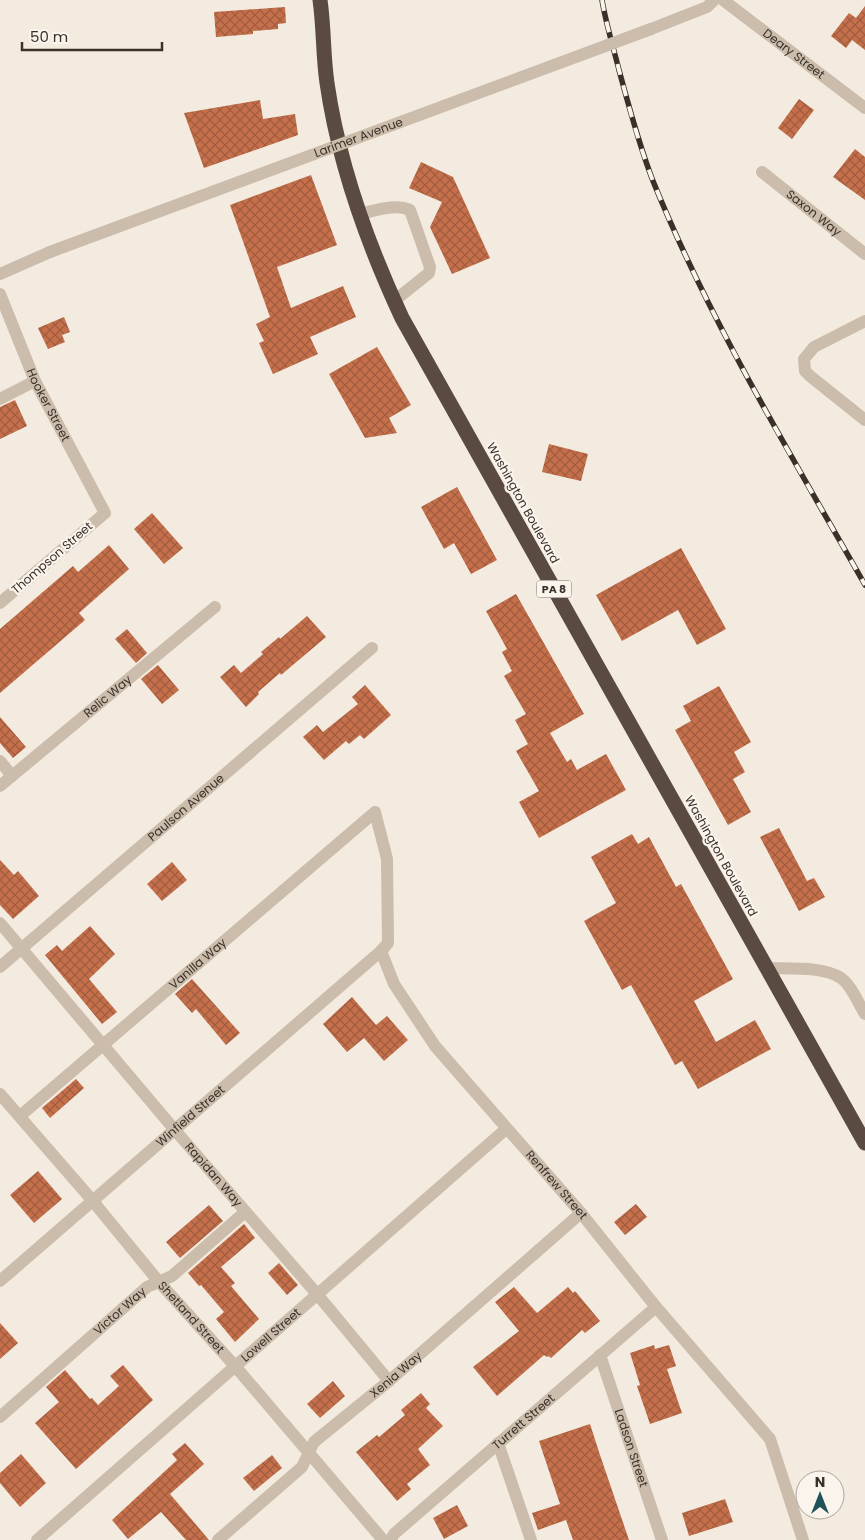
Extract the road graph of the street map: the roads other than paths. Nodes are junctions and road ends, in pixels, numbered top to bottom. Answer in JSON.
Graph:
{"nodes":[{"id":1,"x":714,"y":0,"type":"edge"},
{"id":2,"x":723,"y":0,"type":"edge"},
{"id":3,"x":321,"y":2,"type":"edge"},
{"id":4,"x":865,"y":108,"type":"edge"},
{"id":5,"x":762,"y":172,"type":"dead end"},
{"id":6,"x":359,"y":214,"type":"junction"},
{"id":7,"x":865,"y":254,"type":"edge"},
{"id":8,"x":0,"y":274,"type":"edge"},
{"id":9,"x":0,"y":294,"type":"edge"},
{"id":10,"x":394,"y":301,"type":"junction"},
{"id":11,"x":865,"y":321,"type":"edge"},
{"id":12,"x":34,"y":382,"type":"junction"},
{"id":13,"x":0,"y":399,"type":"edge"},
{"id":14,"x":865,"y":420,"type":"edge"},
{"id":15,"x":105,"y":514,"type":"joint"},
{"id":16,"x":0,"y":603,"type":"edge"},
{"id":17,"x":214,"y":607,"type":"dead end"},
{"id":18,"x":372,"y":648,"type":"dead end"},
{"id":19,"x":0,"y":761,"type":"edge"},
{"id":20,"x":12,"y":776,"type":"junction"},
{"id":21,"x":0,"y":786,"type":"edge"},
{"id":22,"x":0,"y":923,"type":"edge"},
{"id":23,"x":22,"y":948,"type":"junction"},
{"id":24,"x":381,"y":951,"type":"junction"},
{"id":25,"x":0,"y":967,"type":"edge"},
{"id":26,"x":767,"y":968,"type":"junction"},
{"id":27,"x":865,"y":1014,"type":"edge"},
{"id":28,"x":102,"y":1044,"type":"junction"},
{"id":29,"x":0,"y":1094,"type":"edge"},
{"id":30,"x":20,"y":1116,"type":"junction"},
{"id":31,"x":174,"y":1129,"type":"junction"},
{"id":32,"x":506,"y":1129,"type":"junction"},
{"id":33,"x":865,"y":1143,"type":"edge"},
{"id":34,"x":92,"y":1200,"type":"junction"},
{"id":35,"x":245,"y":1212,"type":"junction"},
{"id":36,"x":581,"y":1213,"type":"junction"},
{"id":37,"x":0,"y":1281,"type":"edge"},
{"id":38,"x":159,"y":1282,"type":"junction"},
{"id":39,"x":318,"y":1294,"type":"junction"},
{"id":40,"x":656,"y":1306,"type":"junction"},
{"id":41,"x":600,"y":1355,"type":"junction"},
{"id":42,"x":236,"y":1366,"type":"junction"},
{"id":43,"x":389,"y":1381,"type":"junction"},
{"id":44,"x":0,"y":1417,"type":"edge"},
{"id":45,"x":498,"y":1443,"type":"junction"},
{"id":46,"x":308,"y":1453,"type":"junction"},
{"id":47,"x":37,"y":1540,"type":"edge"},
{"id":48,"x":218,"y":1540,"type":"edge"},
{"id":49,"x":383,"y":1540,"type":"edge"},
{"id":50,"x":390,"y":1540,"type":"edge"},
{"id":51,"x":531,"y":1540,"type":"edge"},
{"id":52,"x":662,"y":1540,"type":"edge"},
{"id":53,"x":803,"y":1540,"type":"edge"}],
"edges":[{"from":1,"to":8,"type":"street","name":"Larimer Avenue","bridge":true},
{"from":2,"to":4,"type":"street","name":"Deary Street"},
{"from":3,"to":6,"type":"highway","name":"Washington Boulevard","number":"PA 8"},
{"from":5,"to":7,"type":"street","name":"Saxon Way"},
{"from":6,"to":10,"type":"highway","name":"Washington Boulevard","number":"PA 8"},
{"from":6,"to":10,"type":"street"},
{"from":9,"to":12,"type":"street","name":"Hooker Street"},
{"from":10,"to":26,"type":"highway","name":"Washington Boulevard","number":"PA 8"},
{"from":11,"to":14,"type":"street"},
{"from":12,"to":13,"type":"street"},
{"from":12,"to":15,"type":"street","name":"Hooker Street"},
{"from":15,"to":16,"type":"street","name":"Thompson Street"},
{"from":17,"to":20,"type":"street","name":"Relic Way"},
{"from":18,"to":23,"type":"street","name":"Paulson Avenue"},
{"from":19,"to":20,"type":"street"},
{"from":20,"to":21,"type":"street","name":"Relic Way"},
{"from":22,"to":23,"type":"street","name":"Rapidan Way"},
{"from":23,"to":25,"type":"street","name":"Paulson Avenue"},
{"from":23,"to":28,"type":"street","name":"Rapidan Way"},
{"from":24,"to":28,"type":"street","name":"Vanilla Way"},
{"from":24,"to":31,"type":"street","name":"Winfield Street"},
{"from":24,"to":32,"type":"street","name":"Renfrew Street"},
{"from":26,"to":27,"type":"street"},
{"from":26,"to":33,"type":"highway","name":"Washington Boulevard","number":"PA 8"},
{"from":28,"to":30,"type":"street","name":"Vanilla Way"},
{"from":28,"to":31,"type":"street","name":"Rapidan Way"},
{"from":29,"to":30,"type":"street","name":"Shetland Street"},
{"from":30,"to":34,"type":"street","name":"Shetland Street"},
{"from":31,"to":34,"type":"street","name":"Winfield Street"},
{"from":31,"to":35,"type":"street","name":"Rapidan Way"},
{"from":32,"to":36,"type":"street","name":"Renfrew Street"},
{"from":32,"to":39,"type":"street","name":"Lowell Street"},
{"from":34,"to":37,"type":"street","name":"Winfield Street"},
{"from":34,"to":38,"type":"street","name":"Shetland Street"},
{"from":35,"to":38,"type":"street","name":"Victor Way"},
{"from":35,"to":39,"type":"street","name":"Rapidan Way"},
{"from":36,"to":40,"type":"street","name":"Renfrew Street"},
{"from":36,"to":43,"type":"street","name":"Xenia Way"},
{"from":38,"to":42,"type":"street","name":"Shetland Street"},
{"from":38,"to":44,"type":"street","name":"Victor Way"},
{"from":39,"to":42,"type":"street","name":"Lowell Street"},
{"from":39,"to":43,"type":"street","name":"Rapidan Way"},
{"from":40,"to":41,"type":"street","name":"Turrett Street"},
{"from":40,"to":53,"type":"street","name":"Renfrew Street"},
{"from":41,"to":45,"type":"street","name":"Turrett Street"},
{"from":41,"to":52,"type":"street","name":"Ladson Street"},
{"from":42,"to":46,"type":"street","name":"Shetland Street"},
{"from":42,"to":47,"type":"street","name":"Lowell Street"},
{"from":43,"to":46,"type":"street","name":"Xenia Way"},
{"from":45,"to":50,"type":"street","name":"Turrett Street"},
{"from":45,"to":51,"type":"street"},
{"from":46,"to":48,"type":"street","name":"Xenia Way"},
{"from":46,"to":49,"type":"street","name":"Shetland Street"}]}
